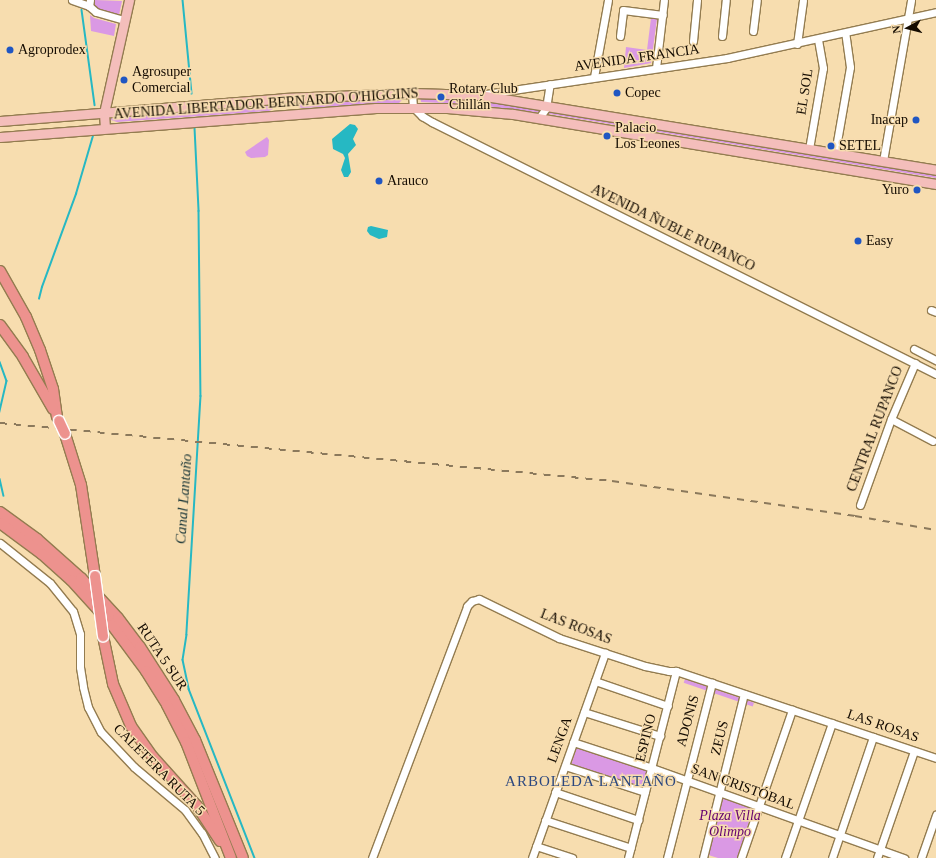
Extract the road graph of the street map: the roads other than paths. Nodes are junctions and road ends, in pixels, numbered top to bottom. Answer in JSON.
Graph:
{"nodes":[{"id":1,"x":72,"y":0,"type":"edge"},
{"id":2,"x":129,"y":0,"type":"edge"},
{"id":3,"x":608,"y":0,"type":"edge"},
{"id":4,"x":664,"y":0,"type":"edge"},
{"id":5,"x":697,"y":0,"type":"edge"},
{"id":6,"x":726,"y":0,"type":"edge"},
{"id":7,"x":757,"y":0,"type":"edge"},
{"id":8,"x":803,"y":0,"type":"edge"},
{"id":9,"x":911,"y":0,"type":"edge"},
{"id":10,"x":89,"y":3,"type":"edge"},
{"id":11,"x":936,"y":12,"type":"edge"},
{"id":12,"x":663,"y":15,"type":"junction"},
{"id":13,"x":124,"y":20,"type":"junction"},
{"id":14,"x":907,"y":20,"type":"junction"},
{"id":15,"x":753,"y":31,"type":"dead end"},
{"id":16,"x":845,"y":33,"type":"junction"},
{"id":17,"x":620,"y":36,"type":"dead end"},
{"id":18,"x":722,"y":36,"type":"dead end"},
{"id":19,"x":818,"y":39,"type":"junction"},
{"id":20,"x":693,"y":41,"type":"dead end"},
{"id":21,"x":797,"y":44,"type":"junction"},
{"id":22,"x":656,"y":68,"type":"junction"},
{"id":23,"x":594,"y":77,"type":"junction"},
{"id":24,"x":550,"y":84,"type":"junction"},
{"id":25,"x":412,"y":93,"type":"junction"},
{"id":26,"x":479,"y":95,"type":"junction"},
{"id":27,"x":284,"y":98,"type":"junction"},
{"id":28,"x":547,"y":105,"type":"junction"},
{"id":29,"x":414,"y":107,"type":"junction"},
{"id":30,"x":104,"y":113,"type":"junction"},
{"id":31,"x":285,"y":114,"type":"junction"},
{"id":32,"x":539,"y":118,"type":"junction"},
{"id":33,"x":0,"y":121,"type":"edge"},
{"id":34,"x":105,"y":128,"type":"junction"},
{"id":35,"x":705,"y":132,"type":"junction"},
{"id":36,"x":0,"y":137,"type":"edge"},
{"id":37,"x":701,"y":145,"type":"junction"},
{"id":38,"x":809,"y":149,"type":"junction"},
{"id":39,"x":835,"y":153,"type":"junction"},
{"id":40,"x":883,"y":161,"type":"junction"},
{"id":41,"x":936,"y":170,"type":"edge"},
{"id":42,"x":936,"y":184,"type":"edge"},
{"id":43,"x":0,"y":272,"type":"edge"},
{"id":44,"x":0,"y":325,"type":"edge"},
{"id":45,"x":914,"y":349,"type":"dead end"},
{"id":46,"x":936,"y":360,"type":"edge"},
{"id":47,"x":915,"y":363,"type":"junction"},
{"id":48,"x":936,"y":374,"type":"edge"},
{"id":49,"x":58,"y":419,"type":"junction"},
{"id":50,"x":892,"y":419,"type":"junction"},
{"id":51,"x":933,"y":441,"type":"dead end"},
{"id":52,"x":860,"y":505,"type":"dead end"},
{"id":53,"x":0,"y":512,"type":"edge"},
{"id":54,"x":0,"y":523,"type":"edge"},
{"id":55,"x":0,"y":543,"type":"edge"},
{"id":56,"x":605,"y":652,"type":"junction"},
{"id":57,"x":676,"y":671,"type":"junction"},
{"id":58,"x":595,"y":681,"type":"junction"},
{"id":59,"x":712,"y":683,"type":"junction"},
{"id":60,"x":744,"y":694,"type":"junction"},
{"id":61,"x":668,"y":706,"type":"junction"},
{"id":62,"x":792,"y":710,"type":"junction"},
{"id":63,"x":584,"y":712,"type":"junction"},
{"id":64,"x":832,"y":723,"type":"junction"},
{"id":65,"x":660,"y":736,"type":"junction"},
{"id":66,"x":873,"y":737,"type":"junction"},
{"id":67,"x":573,"y":742,"type":"junction"},
{"id":68,"x":914,"y":751,"type":"junction"},
{"id":69,"x":936,"y":758,"type":"edge"},
{"id":70,"x":564,"y":766,"type":"junction"},
{"id":71,"x":652,"y":768,"type":"junction"},
{"id":72,"x":686,"y":781,"type":"junction"},
{"id":73,"x":555,"y":792,"type":"junction"},
{"id":74,"x":645,"y":792,"type":"junction"},
{"id":75,"x":719,"y":793,"type":"junction"},
{"id":76,"x":758,"y":807,"type":"junction"},
{"id":77,"x":936,"y":814,"type":"edge"},
{"id":78,"x":545,"y":820,"type":"junction"},
{"id":79,"x":638,"y":820,"type":"junction"},
{"id":80,"x":798,"y":821,"type":"junction"},
{"id":81,"x":840,"y":836,"type":"junction"},
{"id":82,"x":536,"y":846,"type":"junction"},
{"id":83,"x":631,"y":848,"type":"junction"},
{"id":84,"x":880,"y":850,"type":"junction"},
{"id":85,"x":215,"y":858,"type":"edge"},
{"id":86,"x":230,"y":858,"type":"edge"},
{"id":87,"x":243,"y":858,"type":"edge"},
{"id":88,"x":372,"y":858,"type":"edge"},
{"id":89,"x":532,"y":858,"type":"edge"},
{"id":90,"x":572,"y":858,"type":"edge"},
{"id":91,"x":628,"y":858,"type":"edge"},
{"id":92,"x":667,"y":858,"type":"edge"},
{"id":93,"x":703,"y":858,"type":"edge"},
{"id":94,"x":741,"y":858,"type":"edge"},
{"id":95,"x":785,"y":858,"type":"edge"},
{"id":96,"x":832,"y":858,"type":"edge"},
{"id":97,"x":877,"y":858,"type":"edge"},
{"id":98,"x":904,"y":858,"type":"edge"},
{"id":99,"x":921,"y":858,"type":"edge"}],
"edges":[{"from":1,"to":10,"type":"street"},
{"from":2,"to":13,"type":"main road"},
{"from":3,"to":23,"type":"street"},
{"from":4,"to":12,"type":"street"},
{"from":5,"to":20,"type":"street"},
{"from":6,"to":18,"type":"street"},
{"from":7,"to":15,"type":"street"},
{"from":8,"to":21,"type":"street"},
{"from":9,"to":14,"type":"street"},
{"from":10,"to":13,"type":"street"},
{"from":11,"to":14,"type":"street","name":"AVENIDA FRANCIA"},
{"from":12,"to":17,"type":"street"},
{"from":12,"to":22,"type":"street"},
{"from":13,"to":30,"type":"main road"},
{"from":14,"to":16,"type":"street","name":"AVENIDA FRANCIA"},
{"from":14,"to":40,"type":"street"},
{"from":16,"to":19,"type":"street","name":"AVENIDA FRANCIA"},
{"from":16,"to":39,"type":"street"},
{"from":19,"to":21,"type":"street","name":"AVENIDA FRANCIA"},
{"from":19,"to":38,"type":"street","name":"EL SOL"},
{"from":21,"to":22,"type":"street","name":"AVENIDA FRANCIA"},
{"from":22,"to":23,"type":"street","name":"AVENIDA FRANCIA"},
{"from":23,"to":24,"type":"street","name":"AVENIDA FRANCIA"},
{"from":24,"to":26,"type":"street","name":"AVENIDA FRANCIA"},
{"from":24,"to":28,"type":"street"},
{"from":25,"to":26,"type":"main road","name":"AVENIDA LIBERTADOR BERNARDO O'HIGGINS"},
{"from":25,"to":27,"type":"main road","name":"AVENIDA LIBERTADOR BERNARDO O'HIGGINS"},
{"from":25,"to":29,"type":"street"},
{"from":26,"to":28,"type":"main road","name":"AVENIDA LIBERTADOR BERNARDO O'HIGGINS"},
{"from":27,"to":30,"type":"main road","name":"AVENIDA LIBERTADOR BERNARDO O'HIGGINS"},
{"from":27,"to":31,"type":"main road"},
{"from":28,"to":32,"type":"street"},
{"from":28,"to":35,"type":"main road","name":"AVENIDA LIBERTADOR BERNARDO O'HIGGINS"},
{"from":29,"to":31,"type":"main road","name":"AVENIDA LIBERTADOR BERNARDO O'HIGGINS"},
{"from":29,"to":32,"type":"main road","name":"AVENIDA LIBERTADOR BERNARDO O'HIGGINS"},
{"from":29,"to":47,"type":"street","name":"AVENIDA ÑUBLE RUPANCO"},
{"from":30,"to":33,"type":"main road","name":"AVENIDA LIBERTADOR BERNARDO O'HIGGINS"},
{"from":30,"to":34,"type":"main road"},
{"from":31,"to":34,"type":"main road","name":"AVENIDA LIBERTADOR BERNARDO O'HIGGINS"},
{"from":32,"to":37,"type":"main road","name":"AVENIDA LIBERTADOR BERNARDO O'HIGGINS"},
{"from":34,"to":36,"type":"main road","name":"AVENIDA LIBERTADOR BERNARDO O'HIGGINS"},
{"from":35,"to":37,"type":"main road"},
{"from":35,"to":38,"type":"main road","name":"AVENIDA LIBERTADOR BERNARDO O'HIGGINS"},
{"from":37,"to":42,"type":"main road","name":"AVENIDA LIBERTADOR BERNARDO O'HIGGINS"},
{"from":38,"to":39,"type":"main road","name":"AVENIDA LIBERTADOR BERNARDO O'HIGGINS"},
{"from":39,"to":40,"type":"main road","name":"AVENIDA LIBERTADOR BERNARDO O'HIGGINS"},
{"from":40,"to":41,"type":"main road","name":"AVENIDA LIBERTADOR BERNARDO O'HIGGINS"},
{"from":43,"to":49,"type":"highway"},
{"from":44,"to":49,"type":"highway"},
{"from":45,"to":46,"type":"street"},
{"from":47,"to":48,"type":"street","name":"AVENIDA ÑUBLE RUPANCO"},
{"from":47,"to":50,"type":"street","name":"CENTRAL RUPANCO"},
{"from":49,"to":86,"type":"highway","bridge":true},
{"from":50,"to":51,"type":"street"},
{"from":50,"to":52,"type":"street","name":"CENTRAL RUPANCO"},
{"from":53,"to":87,"type":"highway","name":"RUTA 5 SUR"},
{"from":54,"to":86,"type":"highway","name":"RUTA 5 SUR"},
{"from":55,"to":85,"type":"street","name":"CALETERA RUTA 5"},
{"from":56,"to":57,"type":"street","name":"LAS ROSAS"},
{"from":56,"to":58,"type":"street","name":"LENGA"},
{"from":56,"to":88,"type":"street","name":"LAS ROSAS"},
{"from":57,"to":59,"type":"street","name":"LAS ROSAS"},
{"from":57,"to":61,"type":"street","name":"ESPINO"},
{"from":58,"to":61,"type":"street"},
{"from":58,"to":63,"type":"street","name":"LENGA"},
{"from":59,"to":60,"type":"street","name":"LAS ROSAS"},
{"from":59,"to":72,"type":"street","name":"ADONIS"},
{"from":60,"to":62,"type":"street","name":"LAS ROSAS"},
{"from":60,"to":75,"type":"street","name":"ZEUS"},
{"from":61,"to":65,"type":"street","name":"ESPINO"},
{"from":62,"to":64,"type":"street","name":"LAS ROSAS"},
{"from":62,"to":76,"type":"street"},
{"from":63,"to":65,"type":"street"},
{"from":63,"to":67,"type":"street","name":"LENGA"},
{"from":64,"to":66,"type":"street","name":"LAS ROSAS"},
{"from":64,"to":80,"type":"street"},
{"from":65,"to":71,"type":"street","name":"ESPINO"},
{"from":66,"to":68,"type":"street","name":"LAS ROSAS"},
{"from":66,"to":81,"type":"street"},
{"from":67,"to":70,"type":"street","name":"LENGA"},
{"from":67,"to":71,"type":"street","name":"SAN CRISTÓBAL"},
{"from":68,"to":69,"type":"street","name":"LAS ROSAS"},
{"from":68,"to":84,"type":"street"},
{"from":70,"to":73,"type":"street","name":"LENGA"},
{"from":70,"to":74,"type":"street"},
{"from":71,"to":72,"type":"street","name":"SAN CRISTÓBAL"},
{"from":71,"to":74,"type":"street","name":"ESPINO"},
{"from":72,"to":75,"type":"street","name":"SAN CRISTÓBAL"},
{"from":72,"to":92,"type":"street","name":"ADONIS"},
{"from":73,"to":78,"type":"street","name":"LENGA"},
{"from":73,"to":79,"type":"street"},
{"from":74,"to":79,"type":"street","name":"ESPINO"},
{"from":75,"to":76,"type":"street","name":"SAN CRISTÓBAL"},
{"from":75,"to":93,"type":"street","name":"ZEUS"},
{"from":76,"to":80,"type":"street","name":"SAN CRISTÓBAL"},
{"from":76,"to":94,"type":"street"},
{"from":77,"to":99,"type":"street"},
{"from":78,"to":82,"type":"street","name":"LENGA"},
{"from":78,"to":83,"type":"street"},
{"from":79,"to":83,"type":"street","name":"ESPINO"},
{"from":80,"to":81,"type":"street","name":"SAN CRISTÓBAL"},
{"from":80,"to":95,"type":"street"},
{"from":81,"to":84,"type":"street","name":"SAN CRISTÓBAL"},
{"from":81,"to":96,"type":"street"},
{"from":82,"to":89,"type":"street","name":"LENGA"},
{"from":82,"to":90,"type":"street"},
{"from":83,"to":91,"type":"street","name":"ESPINO"},
{"from":84,"to":97,"type":"street"},
{"from":84,"to":98,"type":"street","name":"SAN CRISTÓBAL"}]}
